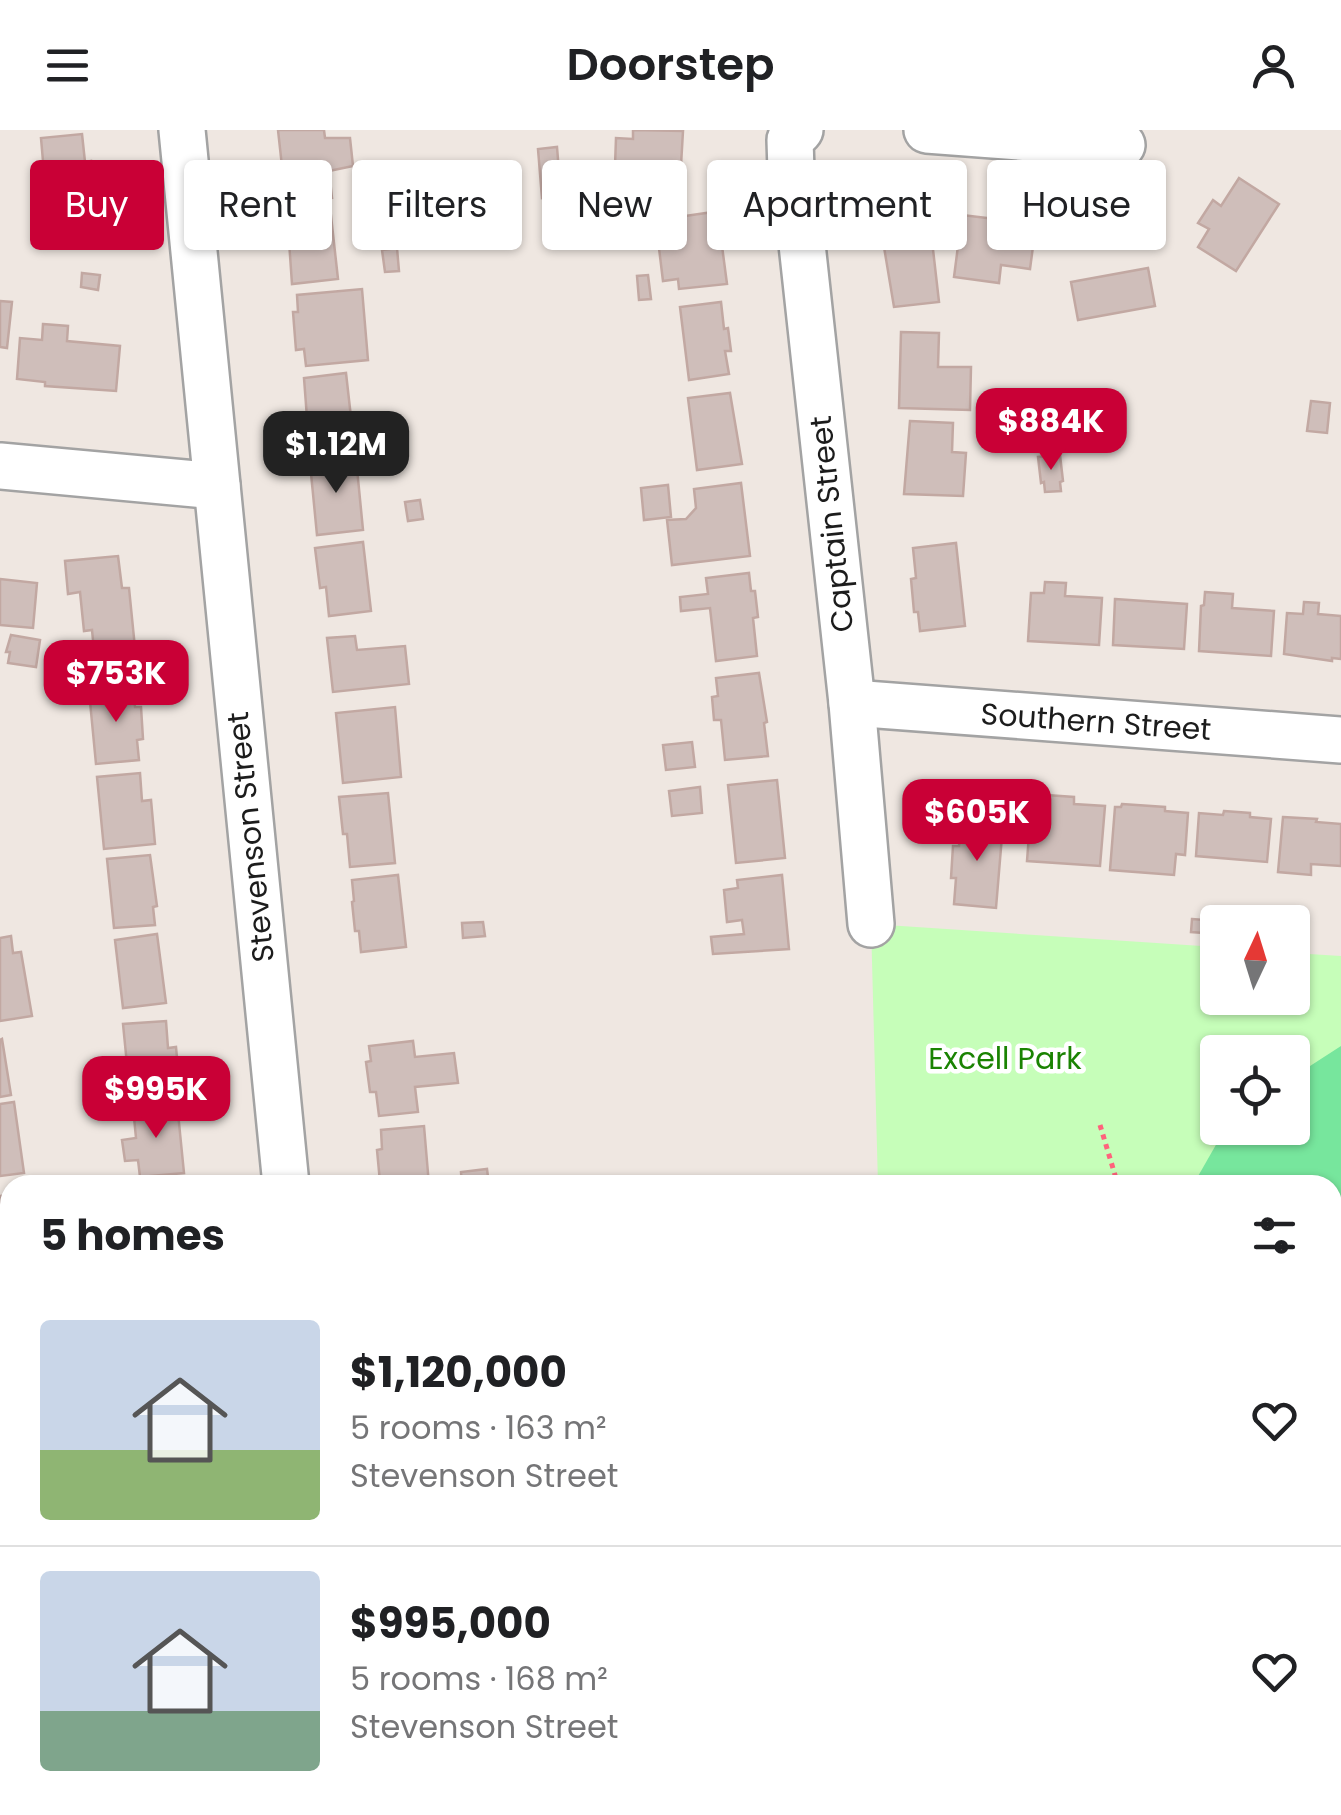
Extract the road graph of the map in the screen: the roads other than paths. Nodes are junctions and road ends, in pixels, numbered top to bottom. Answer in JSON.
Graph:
{"nodes":[{"id":1,"x":182,"y":130,"type":"edge"},
{"id":2,"x":800,"y":130,"type":"edge"},
{"id":3,"x":927,"y":130,"type":"edge"},
{"id":4,"x":1122,"y":145,"type":"dead end"},
{"id":5,"x":0,"y":466,"type":"edge"},
{"id":6,"x":217,"y":486,"type":"junction"},
{"id":7,"x":852,"y":703,"type":"junction"},
{"id":8,"x":1341,"y":740,"type":"edge"},
{"id":9,"x":871,"y":924,"type":"dead end"},
{"id":10,"x":285,"y":1175,"type":"edge"}],
"edges":[{"from":1,"to":6,"type":"street","name":"Stevenson Street"},
{"from":2,"to":7,"type":"street","name":"Captain Street"},
{"from":3,"to":4,"type":"street"},
{"from":5,"to":6,"type":"street"},
{"from":6,"to":10,"type":"street","name":"Stevenson Street"},
{"from":7,"to":8,"type":"street","name":"Southern Street"},
{"from":7,"to":9,"type":"street","name":"Captain Street"}]}
